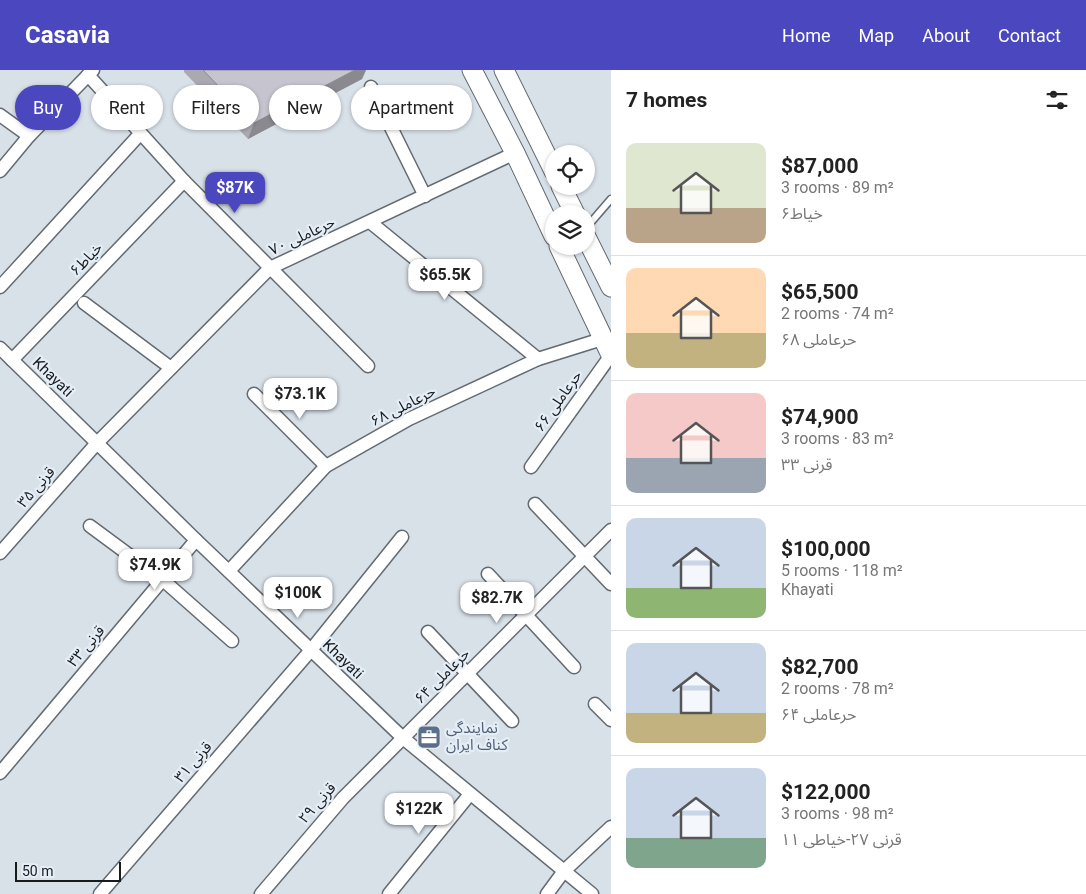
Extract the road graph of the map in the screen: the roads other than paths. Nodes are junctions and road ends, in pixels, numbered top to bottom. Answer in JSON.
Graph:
{"nodes":[{"id":1,"x":472,"y":70,"type":"edge"},
{"id":2,"x":504,"y":70,"type":"edge"},
{"id":3,"x":90,"y":73,"type":"edge"},
{"id":4,"x":0,"y":115,"type":"edge"},
{"id":5,"x":392,"y":130,"type":"edge"},
{"id":6,"x":140,"y":134,"type":"junction"},
{"id":7,"x":29,"y":136,"type":"junction"},
{"id":8,"x":514,"y":152,"type":"junction"},
{"id":9,"x":545,"y":153,"type":"edge"},
{"id":10,"x":0,"y":171,"type":"edge"},
{"id":11,"x":184,"y":181,"type":"junction"},
{"id":12,"x":425,"y":196,"type":"junction"},
{"id":13,"x":611,"y":199,"type":"edge"},
{"id":14,"x":545,"y":217,"type":"edge"},
{"id":15,"x":595,"y":218,"type":"edge"},
{"id":16,"x":370,"y":222,"type":"junction"},
{"id":17,"x":563,"y":255,"type":"edge"},
{"id":18,"x":595,"y":255,"type":"edge"},
{"id":19,"x":270,"y":268,"type":"junction"},
{"id":20,"x":0,"y":287,"type":"edge"},
{"id":21,"x":611,"y":287,"type":"edge"},
{"id":22,"x":84,"y":303,"type":"dead end"},
{"id":23,"x":0,"y":348,"type":"edge"},
{"id":24,"x":608,"y":349,"type":"edge"},
{"id":25,"x":538,"y":359,"type":"junction"},
{"id":26,"x":12,"y":360,"type":"junction"},
{"id":27,"x":368,"y":366,"type":"dead end"},
{"id":28,"x":171,"y":368,"type":"junction"},
{"id":29,"x":254,"y":394,"type":"dead end"},
{"id":30,"x":97,"y":443,"type":"junction"},
{"id":31,"x":326,"y":466,"type":"junction"},
{"id":32,"x":531,"y":467,"type":"dead end"},
{"id":33,"x":535,"y":504,"type":"dead end"},
{"id":34,"x":90,"y":526,"type":"dead end"},
{"id":35,"x":611,"y":530,"type":"edge"},
{"id":36,"x":402,"y":537,"type":"dead end"},
{"id":37,"x":196,"y":540,"type":"junction"},
{"id":38,"x":0,"y":554,"type":"edge"},
{"id":39,"x":585,"y":556,"type":"junction"},
{"id":40,"x":229,"y":571,"type":"junction"},
{"id":41,"x":488,"y":574,"type":"dead end"},
{"id":42,"x":163,"y":580,"type":"junction"},
{"id":43,"x":611,"y":584,"type":"edge"},
{"id":44,"x":526,"y":615,"type":"junction"},
{"id":45,"x":428,"y":632,"type":"dead end"},
{"id":46,"x":232,"y":641,"type":"dead end"},
{"id":47,"x":311,"y":650,"type":"junction"},
{"id":48,"x":574,"y":667,"type":"dead end"},
{"id":49,"x":468,"y":674,"type":"junction"},
{"id":50,"x":595,"y":704,"type":"dead end"},
{"id":51,"x":611,"y":720,"type":"edge"},
{"id":52,"x":512,"y":721,"type":"dead end"},
{"id":53,"x":403,"y":738,"type":"junction"},
{"id":54,"x":0,"y":774,"type":"edge"},
{"id":55,"x":470,"y":794,"type":"junction"},
{"id":56,"x":611,"y":827,"type":"edge"},
{"id":57,"x":564,"y":871,"type":"junction"},
{"id":58,"x":100,"y":894,"type":"edge"},
{"id":59,"x":261,"y":894,"type":"edge"},
{"id":60,"x":389,"y":894,"type":"edge"},
{"id":61,"x":547,"y":894,"type":"edge"},
{"id":62,"x":592,"y":894,"type":"edge"}],
"edges":[{"from":1,"to":8,"type":"main road"},
{"from":2,"to":9,"type":"main road"},
{"from":3,"to":6,"type":"street"},
{"from":3,"to":7,"type":"street"},
{"from":4,"to":7,"type":"street"},
{"from":5,"to":12,"type":"street"},
{"from":6,"to":11,"type":"street"},
{"from":6,"to":20,"type":"street"},
{"from":7,"to":10,"type":"street"},
{"from":8,"to":12,"type":"street","name":"حرعاملی ۷۰"},
{"from":8,"to":14,"type":"main road"},
{"from":11,"to":19,"type":"street"},
{"from":11,"to":26,"type":"street","name":"خیاط۶"},
{"from":12,"to":16,"type":"street","name":"حرعاملی ۷۰"},
{"from":13,"to":15,"type":"lane"},
{"from":16,"to":19,"type":"street","name":"حرعاملی ۷۰"},
{"from":16,"to":25,"type":"street"},
{"from":17,"to":24,"type":"main road"},
{"from":18,"to":21,"type":"main road"},
{"from":19,"to":27,"type":"street"},
{"from":19,"to":28,"type":"street","name":"حرعاملی ۷۰"},
{"from":22,"to":28,"type":"street"},
{"from":23,"to":26,"type":"street","name":"Khayati"},
{"from":24,"to":25,"type":"street","name":"حرعاملی ۶۸"},
{"from":24,"to":32,"type":"street","name":"حرعاملی ۶۶"},
{"from":25,"to":31,"type":"street","name":"حرعاملی ۶۸"},
{"from":26,"to":30,"type":"street","name":"Khayati"},
{"from":28,"to":30,"type":"street","name":"حرعاملی ۷۰"},
{"from":29,"to":31,"type":"street"},
{"from":30,"to":37,"type":"street","name":"Khayati"},
{"from":30,"to":38,"type":"street","name":"قرنی ۳۵"},
{"from":31,"to":40,"type":"street","name":"حرعاملی ۶۸"},
{"from":33,"to":39,"type":"street"},
{"from":34,"to":42,"type":"street"},
{"from":35,"to":39,"type":"street","name":"حرعاملی ۶۴"},
{"from":36,"to":47,"type":"street","name":"قرنی ۳۱"},
{"from":37,"to":40,"type":"street","name":"Khayati"},
{"from":37,"to":42,"type":"street","name":"قرنی ۳۳"},
{"from":39,"to":43,"type":"street"},
{"from":39,"to":44,"type":"street","name":"حرعاملی ۶۴"},
{"from":40,"to":47,"type":"street","name":"Khayati"},
{"from":41,"to":44,"type":"street"},
{"from":42,"to":46,"type":"street"},
{"from":42,"to":54,"type":"street","name":"قرنی ۳۳"},
{"from":44,"to":48,"type":"street"},
{"from":44,"to":49,"type":"street","name":"حرعاملی ۶۴"},
{"from":45,"to":49,"type":"street"},
{"from":47,"to":53,"type":"street","name":"Khayati"},
{"from":47,"to":58,"type":"street","name":"قرنی ۳۱"},
{"from":49,"to":52,"type":"street"},
{"from":49,"to":53,"type":"street","name":"حرعاملی ۶۴"},
{"from":50,"to":51,"type":"street"},
{"from":53,"to":55,"type":"street","name":"Khayati"},
{"from":53,"to":59,"type":"street","name":"قرنی ۲۹"},
{"from":55,"to":57,"type":"street","name":"Khayati"},
{"from":55,"to":60,"type":"street"},
{"from":56,"to":57,"type":"street"},
{"from":57,"to":61,"type":"street"},
{"from":57,"to":62,"type":"street","name":"Khayati"}]}
